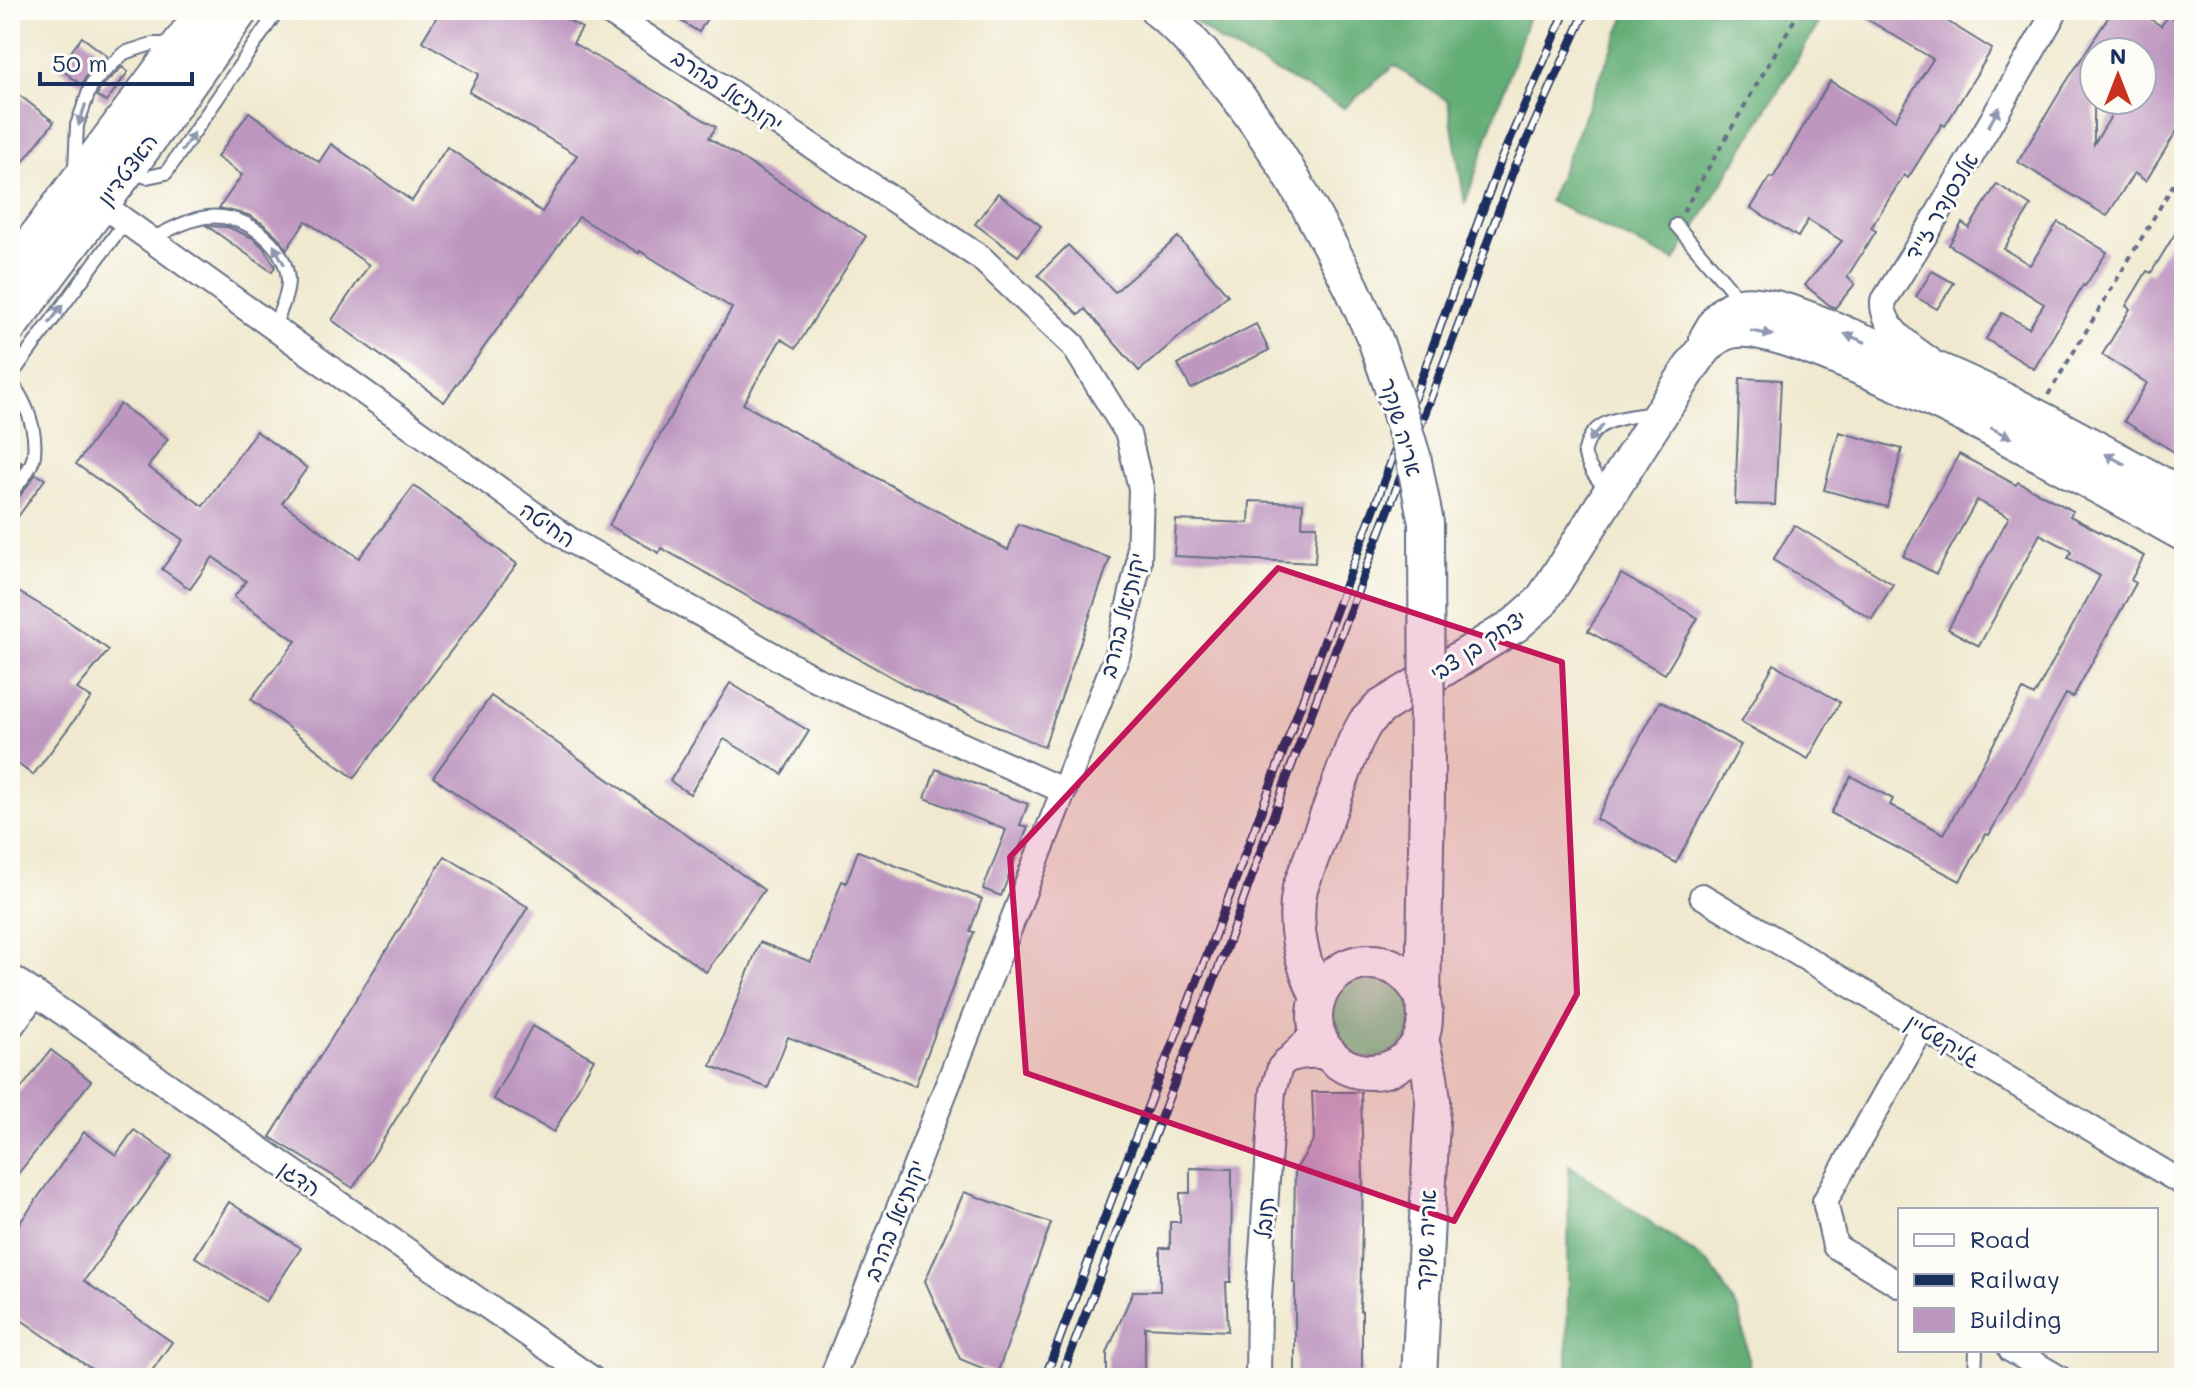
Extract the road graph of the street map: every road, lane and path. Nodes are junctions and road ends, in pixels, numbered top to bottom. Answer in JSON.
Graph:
{"nodes":[{"id":1,"x":205,"y":10,"type":"edge"},
{"id":2,"x":241,"y":10,"type":"edge"},
{"id":3,"x":278,"y":10,"type":"edge"},
{"id":4,"x":606,"y":10,"type":"edge"},
{"id":5,"x":1158,"y":10,"type":"edge"},
{"id":6,"x":1800,"y":10,"type":"edge"},
{"id":7,"x":2056,"y":10,"type":"edge"},
{"id":8,"x":179,"y":44,"type":"junction"},
{"id":9,"x":2184,"y":167,"type":"edge"},
{"id":10,"x":127,"y":171,"type":"junction"},
{"id":11,"x":100,"y":204,"type":"junction"},
{"id":12,"x":1676,"y":225,"type":"joint"},
{"id":13,"x":150,"y":240,"type":"junction"},
{"id":14,"x":10,"y":272,"type":"edge"},
{"id":15,"x":1740,"y":305,"type":"junction"},
{"id":16,"x":10,"y":326,"type":"edge"},
{"id":17,"x":273,"y":328,"type":"junction"},
{"id":18,"x":1696,"y":360,"type":"junction"},
{"id":19,"x":10,"y":379,"type":"edge"},
{"id":20,"x":1961,"y":380,"type":"junction"},
{"id":21,"x":1662,"y":411,"type":"junction"},
{"id":22,"x":2036,"y":416,"type":"junction"},
{"id":23,"x":10,"y":493,"type":"edge"},
{"id":24,"x":1609,"y":494,"type":"junction"},
{"id":25,"x":2184,"y":496,"type":"edge"},
{"id":26,"x":2184,"y":534,"type":"edge"},
{"id":27,"x":1064,"y":791,"type":"junction"},
{"id":28,"x":1702,"y":896,"type":"dead end"},
{"id":29,"x":1424,"y":913,"type":"junction"},
{"id":30,"x":1298,"y":936,"type":"junction"},
{"id":31,"x":1361,"y":964,"type":"junction"},
{"id":32,"x":10,"y":976,"type":"edge"},
{"id":33,"x":34,"y":995,"type":"junction"},
{"id":34,"x":1423,"y":999,"type":"junction"},
{"id":35,"x":1317,"y":1012,"type":"junction"},
{"id":36,"x":10,"y":1028,"type":"edge"},
{"id":37,"x":1922,"y":1028,"type":"junction"},
{"id":38,"x":1421,"y":1039,"type":"junction"},
{"id":39,"x":1285,"y":1061,"type":"junction"},
{"id":40,"x":1337,"y":1061,"type":"junction"},
{"id":41,"x":1394,"y":1067,"type":"junction"},
{"id":42,"x":1433,"y":1101,"type":"junction"},
{"id":43,"x":2184,"y":1184,"type":"edge"},
{"id":44,"x":1898,"y":1284,"type":"edge"},
{"id":45,"x":1976,"y":1352,"type":"edge"},
{"id":46,"x":2014,"y":1352,"type":"edge"},
{"id":47,"x":591,"y":1378,"type":"edge"},
{"id":48,"x":832,"y":1378,"type":"edge"},
{"id":49,"x":1258,"y":1378,"type":"edge"},
{"id":50,"x":1419,"y":1378,"type":"edge"},
{"id":51,"x":1975,"y":1378,"type":"edge"},
{"id":52,"x":2059,"y":1378,"type":"edge"}],
"edges":[{"from":1,"to":8,"type":"street","name":"האצטדיון"},
{"from":2,"to":10,"type":"street","name":"האצטדיון"},
{"from":10,"to":3,"type":"lane","one_way":true},
{"from":4,"to":27,"type":"street","name":"יקותיאל בהרב"},
{"from":5,"to":29,"type":"street","name":"אריה שנקר","bridge":true},
{"from":6,"to":12,"type":"path"},
{"from":20,"to":7,"type":"street","name":"אלכסנדר זייד","one_way":true},
{"from":8,"to":11,"type":"street","name":"האצטדיון"},
{"from":8,"to":11,"type":"lane","one_way":true},
{"from":9,"to":22,"type":"path"},
{"from":10,"to":11,"type":"street","name":"האצטדיון"},
{"from":11,"to":13,"type":"street","name":"החיטה"},
{"from":11,"to":14,"type":"street","name":"האצטדיון"},
{"from":11,"to":16,"type":"street","name":"האצטדיון"},
{"from":19,"to":11,"type":"lane","one_way":true},
{"from":12,"to":15,"type":"lane"},
{"from":13,"to":17,"type":"street","name":"החיטה"},
{"from":17,"to":13,"type":"lane","one_way":true},
{"from":15,"to":18,"type":"street","name":"יצחק בן צבי"},
{"from":20,"to":15,"type":"street","one_way":true},
{"from":17,"to":27,"type":"street","name":"החיטה"},
{"from":18,"to":21,"type":"street","name":"יצחק בן צבי"},
{"from":18,"to":26,"type":"street","name":"יצחק בן צבי","one_way":true},
{"from":19,"to":23,"type":"lane"},
{"from":20,"to":22,"type":"street"},
{"from":21,"to":24,"type":"street","name":"יצחק בן צבי"},
{"from":21,"to":24,"type":"lane","one_way":true},
{"from":25,"to":22,"type":"street","one_way":true},
{"from":24,"to":30,"type":"street","name":"יצחק בן צבי"},
{"from":27,"to":48,"type":"street","name":"יקותיאל בהרב"},
{"from":28,"to":37,"type":"street","name":"גליקשטיין"},
{"from":29,"to":31,"type":"street"},
{"from":29,"to":34,"type":"street","name":"אריה שנקר"},
{"from":30,"to":31,"type":"street"},
{"from":30,"to":35,"type":"street","name":"יצחק בן צבי"},
{"from":31,"to":34,"type":"street"},
{"from":31,"to":35,"type":"street"},
{"from":32,"to":33,"type":"street","name":"הדגן"},
{"from":33,"to":36,"type":"street"},
{"from":33,"to":47,"type":"street","name":"הדגן"},
{"from":34,"to":38,"type":"street"},
{"from":35,"to":39,"type":"street","name":"תובל"},
{"from":35,"to":40,"type":"street"},
{"from":37,"to":43,"type":"street","name":"גליקשטיין"},
{"from":37,"to":44,"type":"street"},
{"from":38,"to":41,"type":"street"},
{"from":38,"to":42,"type":"street","name":"אריה שנקר"},
{"from":39,"to":40,"type":"street"},
{"from":39,"to":49,"type":"street","name":"תובל"},
{"from":40,"to":41,"type":"street"},
{"from":41,"to":42,"type":"street"},
{"from":42,"to":50,"type":"street","name":"אריה שנקר"},
{"from":45,"to":51,"type":"lane"},
{"from":46,"to":52,"type":"street"}]}
